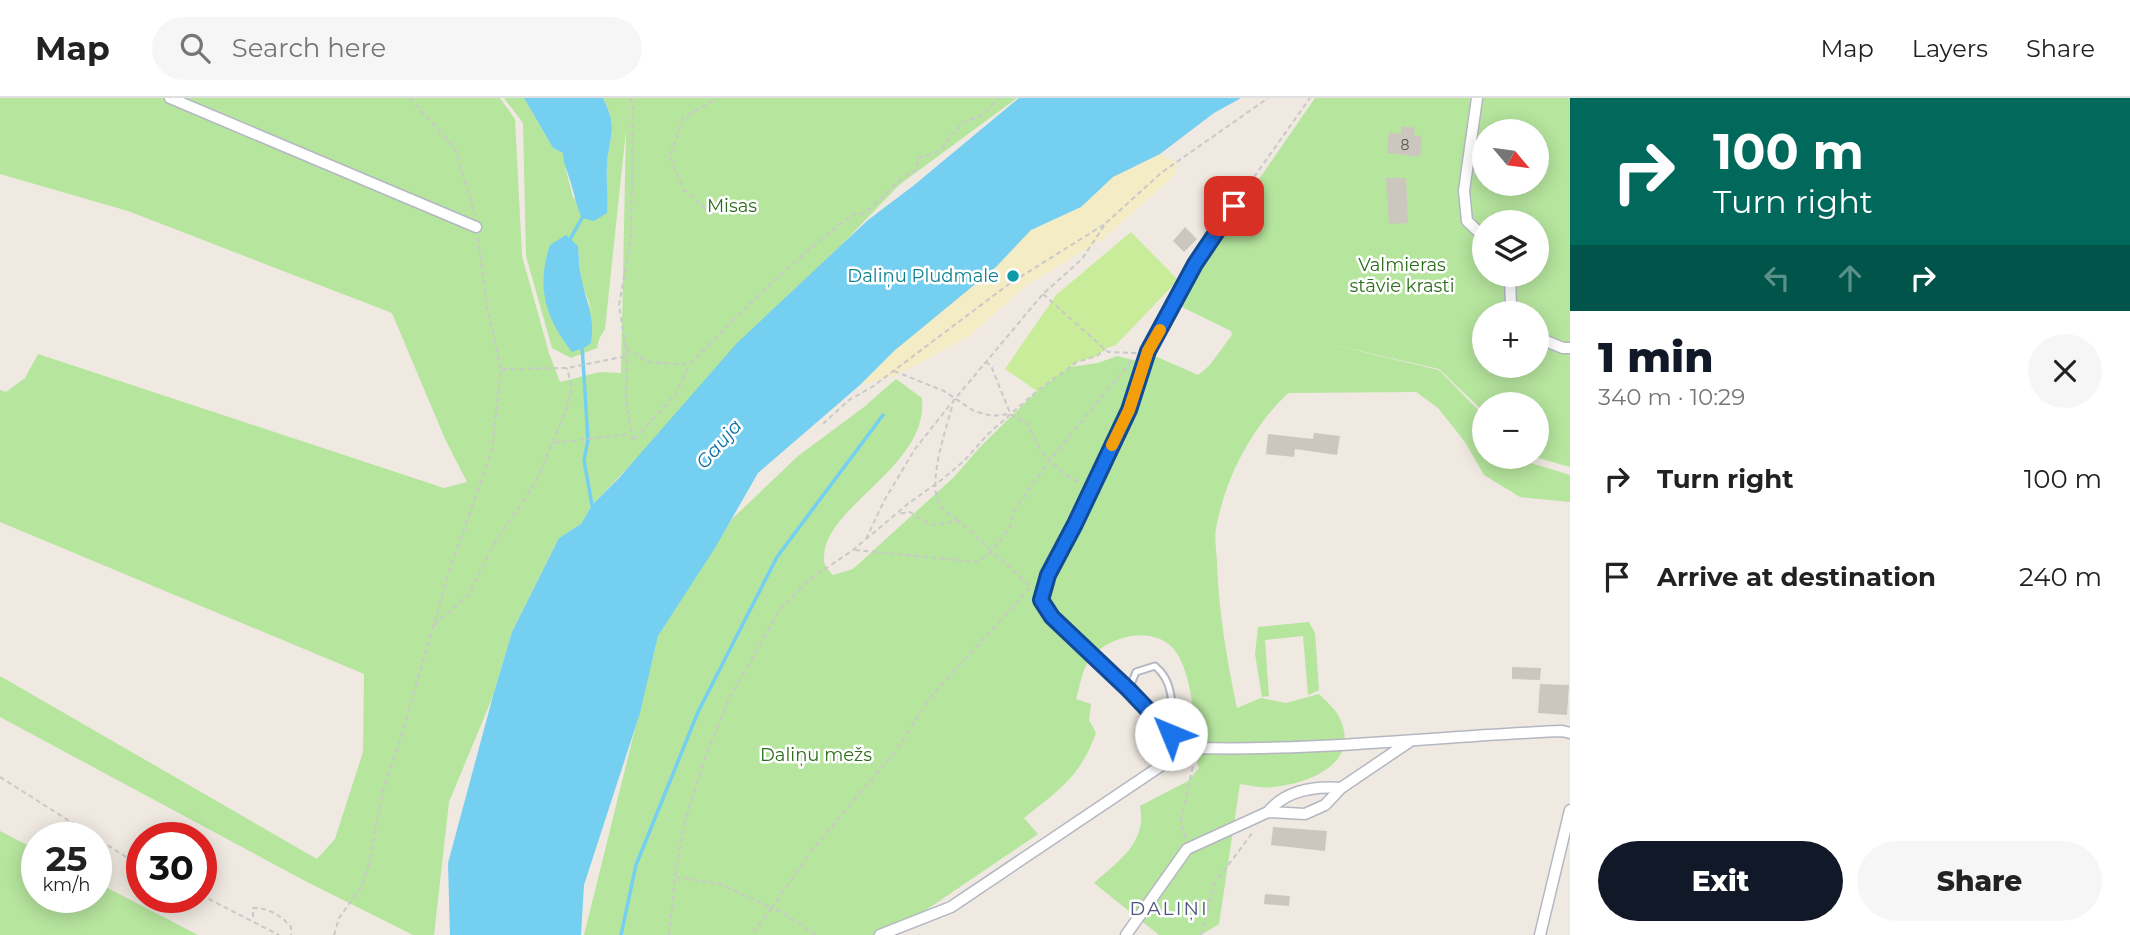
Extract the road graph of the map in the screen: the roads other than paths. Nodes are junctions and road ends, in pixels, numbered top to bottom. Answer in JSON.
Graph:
{"nodes":[{"id":1,"x":170,"y":98,"type":"edge"},
{"id":2,"x":1476,"y":98,"type":"edge"},
{"id":3,"x":1247,"y":187,"type":"road end"},
{"id":4,"x":1472,"y":226,"type":"edge"},
{"id":5,"x":476,"y":227,"type":"road end"},
{"id":6,"x":1549,"y":342,"type":"edge"},
{"id":7,"x":1570,"y":348,"type":"edge"},
{"id":8,"x":1129,"y":690,"type":"junction"},
{"id":9,"x":1570,"y":733,"type":"edge"},
{"id":10,"x":1171,"y":734,"type":"junction"},
{"id":11,"x":1409,"y":742,"type":"junction"},
{"id":12,"x":1197,"y":748,"type":"junction"},
{"id":13,"x":1341,"y":788,"type":"junction"},
{"id":14,"x":1570,"y":810,"type":"edge"},
{"id":15,"x":1268,"y":812,"type":"junction"},
{"id":16,"x":880,"y":935,"type":"edge"},
{"id":17,"x":1126,"y":935,"type":"edge"},
{"id":18,"x":1540,"y":935,"type":"edge"}],
"edges":[{"from":1,"to":5,"type":"street"},
{"from":2,"to":4,"type":"street"},
{"from":3,"to":8,"type":"street"},
{"from":6,"to":7,"type":"street"},
{"from":8,"to":10,"type":"street"},
{"from":8,"to":10,"type":"lane"},
{"from":9,"to":11,"type":"street"},
{"from":10,"to":12,"type":"street"},
{"from":11,"to":12,"type":"street"},
{"from":11,"to":13,"type":"street"},
{"from":12,"to":16,"type":"street"},
{"from":13,"to":15,"type":"street"},
{"from":13,"to":15,"type":"street"},
{"from":14,"to":18,"type":"street"},
{"from":15,"to":17,"type":"street"}]}
